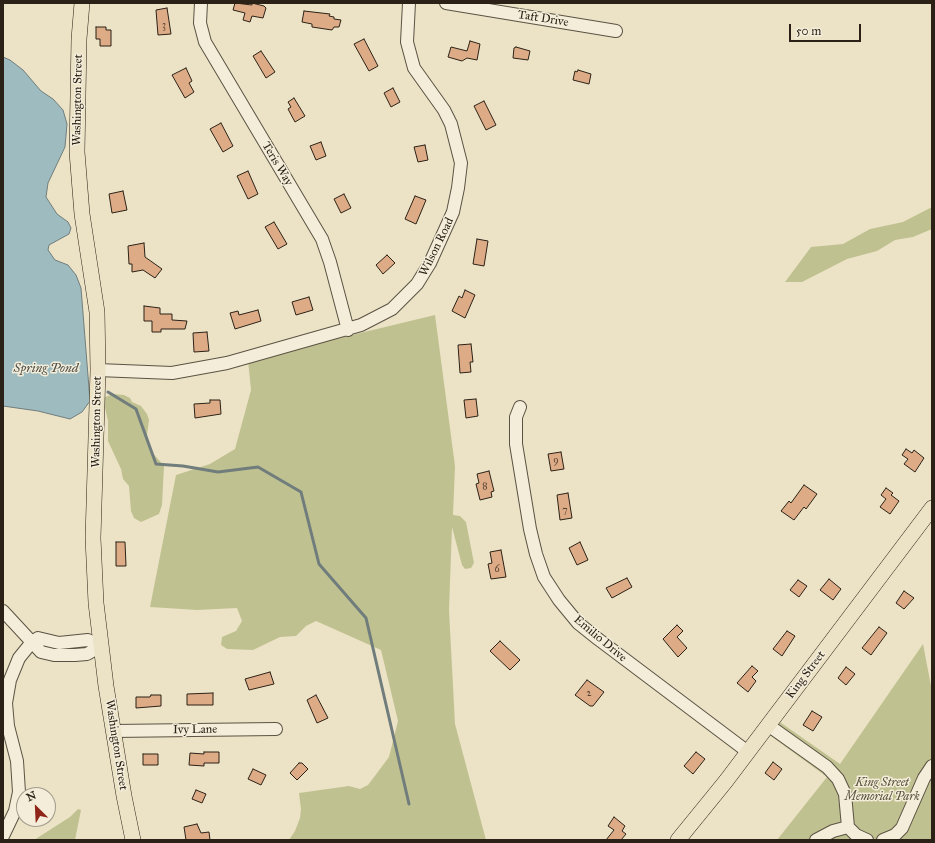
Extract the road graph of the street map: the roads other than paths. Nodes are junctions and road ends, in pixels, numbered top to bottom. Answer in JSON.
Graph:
{"nodes":[{"id":1,"x":82,"y":3,"type":"edge"},
{"id":2,"x":201,"y":3,"type":"edge"},
{"id":3,"x":408,"y":3,"type":"edge"},
{"id":4,"x":446,"y":3,"type":"edge"},
{"id":5,"x":616,"y":31,"type":"dead end"},
{"id":6,"x":348,"y":330,"type":"junction"},
{"id":7,"x":98,"y":370,"type":"junction"},
{"id":8,"x":520,"y":407,"type":"dead end"},
{"id":9,"x":932,"y":508,"type":"edge"},
{"id":10,"x":3,"y":611,"type":"edge"},
{"id":11,"x":32,"y":642,"type":"junction"},
{"id":12,"x":101,"y":646,"type":"junction"},
{"id":13,"x":768,"y":725,"type":"junction"},
{"id":14,"x":276,"y":729,"type":"dead end"},
{"id":15,"x":114,"y":731,"type":"junction"},
{"id":16,"x":748,"y":752,"type":"junction"},
{"id":17,"x":932,"y":766,"type":"edge"},
{"id":18,"x":848,"y":828,"type":"junction"},
{"id":19,"x":3,"y":836,"type":"edge"},
{"id":20,"x":133,"y":840,"type":"edge"},
{"id":21,"x":678,"y":840,"type":"edge"},
{"id":22,"x":816,"y":840,"type":"edge"},
{"id":23,"x":867,"y":840,"type":"edge"},
{"id":24,"x":883,"y":840,"type":"edge"}],
"edges":[{"from":1,"to":7,"type":"main road","name":"Washington Street"},
{"from":2,"to":6,"type":"street","name":"Teris Way"},
{"from":3,"to":6,"type":"street","name":"Wilson Road"},
{"from":4,"to":5,"type":"street","name":"Taft Drive"},
{"from":6,"to":7,"type":"street","name":"Wilson Road"},
{"from":7,"to":12,"type":"main road","name":"Washington Street"},
{"from":8,"to":16,"type":"street","name":"Emilio Drive"},
{"from":9,"to":13,"type":"main road","name":"King Street"},
{"from":10,"to":11,"type":"street"},
{"from":11,"to":12,"type":"street"},
{"from":11,"to":19,"type":"street"},
{"from":12,"to":15,"type":"main road","name":"Washington Street"},
{"from":13,"to":16,"type":"main road","name":"King Street"},
{"from":13,"to":18,"type":"street"},
{"from":14,"to":15,"type":"street","name":"Ivy Lane"},
{"from":15,"to":20,"type":"main road","name":"Washington Street"},
{"from":16,"to":21,"type":"main road","name":"King Street"},
{"from":17,"to":24,"type":"street"},
{"from":18,"to":22,"type":"street"},
{"from":18,"to":23,"type":"street"}]}
